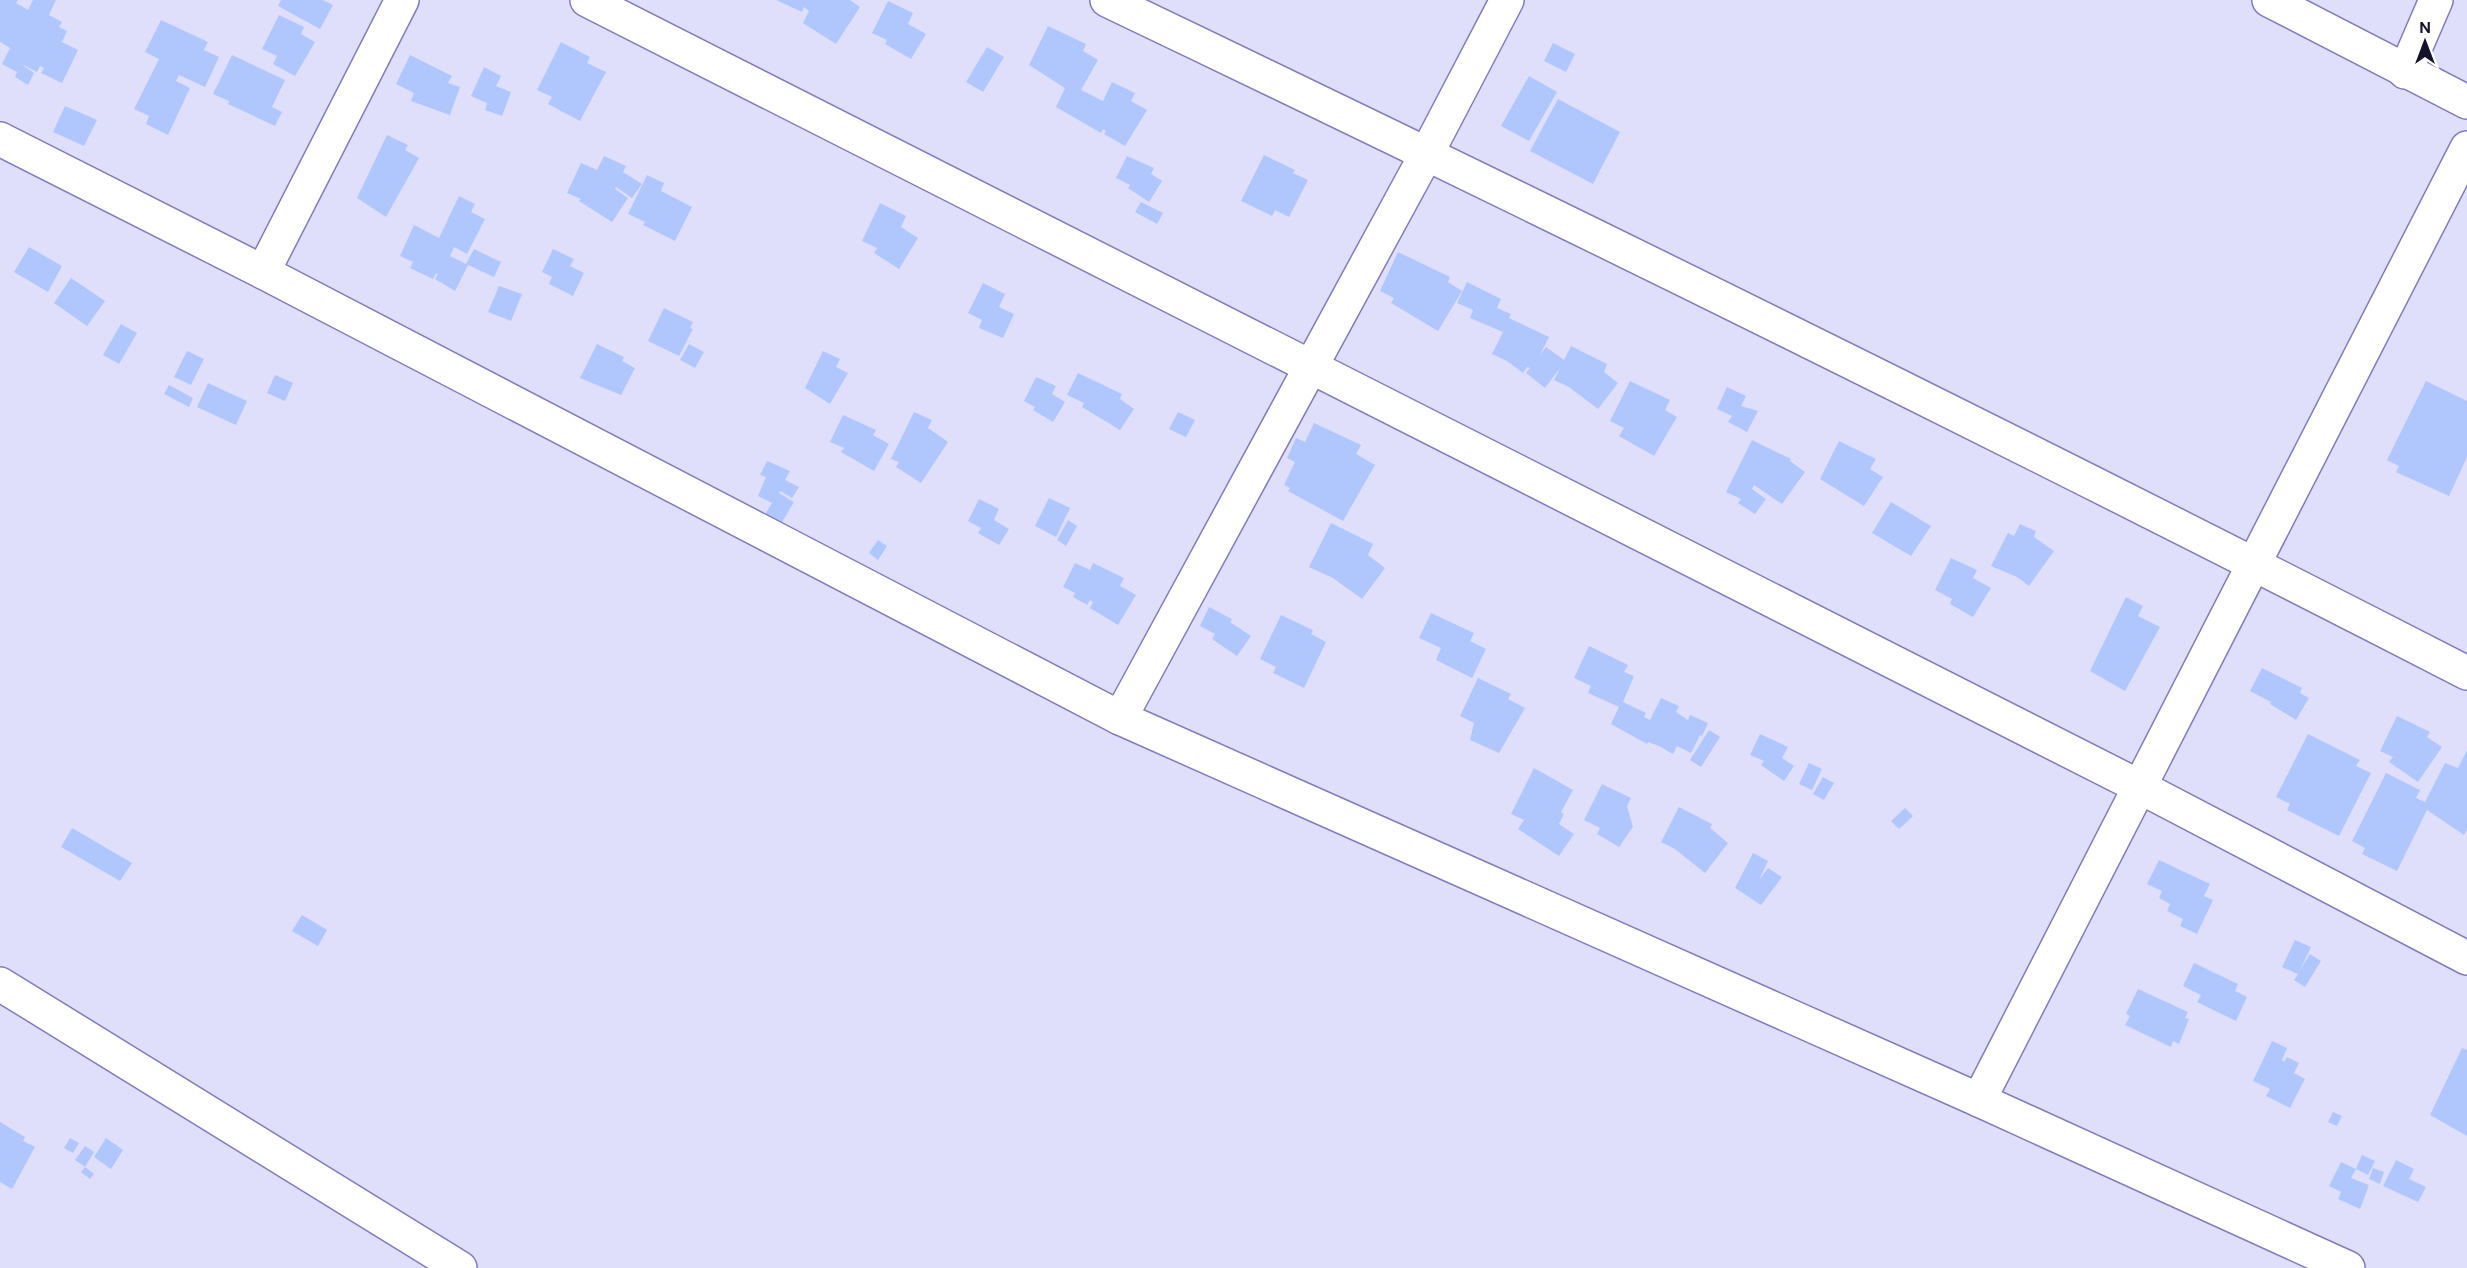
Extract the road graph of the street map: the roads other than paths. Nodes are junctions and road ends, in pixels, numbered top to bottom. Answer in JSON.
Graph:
{"nodes":[{"id":1,"x":402,"y":0,"type":"edge"},
{"id":2,"x":587,"y":0,"type":"edge"},
{"id":3,"x":1107,"y":0,"type":"edge"},
{"id":4,"x":1507,"y":0,"type":"edge"},
{"id":5,"x":2269,"y":0,"type":"edge"},
{"id":6,"x":2436,"y":0,"type":"edge"},
{"id":7,"x":2405,"y":72,"type":"junction"},
{"id":8,"x":2467,"y":102,"type":"edge"},
{"id":9,"x":0,"y":139,"type":"edge"},
{"id":10,"x":2467,"y":148,"type":"edge"},
{"id":11,"x":1427,"y":153,"type":"junction"},
{"id":12,"x":263,"y":272,"type":"junction"},
{"id":13,"x":1311,"y":368,"type":"junction"},
{"id":14,"x":2254,"y":563,"type":"junction"},
{"id":15,"x":2467,"y":673,"type":"edge"},
{"id":16,"x":1120,"y":718,"type":"junction"},
{"id":17,"x":2140,"y":787,"type":"junction"},
{"id":18,"x":2467,"y":958,"type":"edge"},
{"id":19,"x":0,"y":984,"type":"edge"},
{"id":20,"x":1979,"y":1100,"type":"junction"},
{"id":21,"x":460,"y":1268,"type":"edge"},
{"id":22,"x":2348,"y":1268,"type":"edge"}],
"edges":[{"from":1,"to":12,"type":"street"},
{"from":2,"to":13,"type":"street"},
{"from":3,"to":11,"type":"street"},
{"from":4,"to":11,"type":"street"},
{"from":5,"to":7,"type":"street"},
{"from":6,"to":7,"type":"street"},
{"from":7,"to":8,"type":"street"},
{"from":9,"to":12,"type":"street"},
{"from":10,"to":14,"type":"street"},
{"from":11,"to":13,"type":"street"},
{"from":11,"to":14,"type":"street"},
{"from":12,"to":16,"type":"street"},
{"from":13,"to":16,"type":"street"},
{"from":13,"to":17,"type":"street"},
{"from":14,"to":15,"type":"street"},
{"from":14,"to":17,"type":"street"},
{"from":16,"to":20,"type":"street"},
{"from":17,"to":18,"type":"street"},
{"from":17,"to":20,"type":"street"},
{"from":19,"to":21,"type":"street"},
{"from":20,"to":22,"type":"street"}]}
